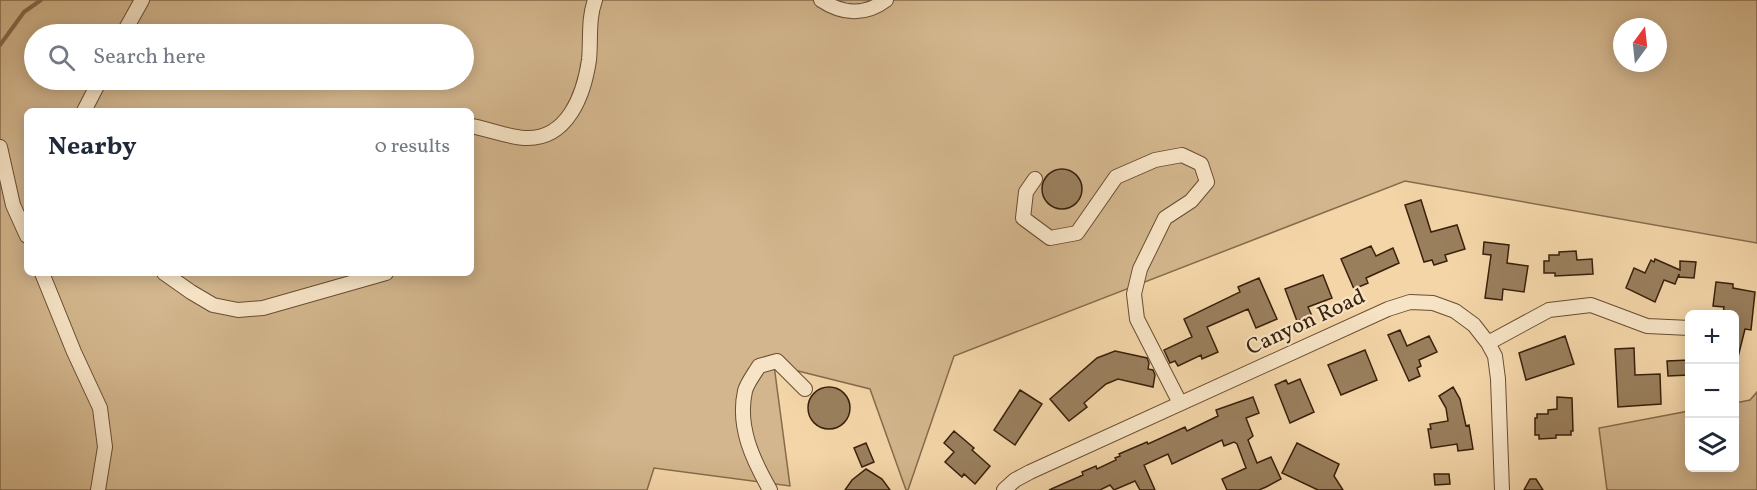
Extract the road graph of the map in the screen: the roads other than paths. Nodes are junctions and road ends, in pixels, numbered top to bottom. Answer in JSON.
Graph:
{"nodes":[{"id":1,"x":142,"y":0,"type":"edge"},
{"id":2,"x":595,"y":0,"type":"edge"},
{"id":3,"x":821,"y":0,"type":"edge"},
{"id":4,"x":886,"y":0,"type":"edge"},
{"id":5,"x":129,"y":24,"type":"edge"},
{"id":6,"x":95,"y":90,"type":"edge"},
{"id":7,"x":86,"y":108,"type":"edge"},
{"id":8,"x":474,"y":127,"type":"edge"},
{"id":9,"x":0,"y":147,"type":"edge"},
{"id":10,"x":1035,"y":179,"type":"dead end"},
{"id":11,"x":24,"y":229,"type":"edge"},
{"id":12,"x":43,"y":276,"type":"edge"},
{"id":13,"x":168,"y":276,"type":"edge"},
{"id":14,"x":376,"y":276,"type":"edge"},
{"id":15,"x":1685,"y":328,"type":"edge"},
{"id":16,"x":1488,"y":343,"type":"junction"},
{"id":17,"x":805,"y":388,"type":"dead end"},
{"id":18,"x":1180,"y":403,"type":"junction"},
{"id":19,"x":98,"y":490,"type":"edge"},
{"id":20,"x":770,"y":490,"type":"edge"},
{"id":21,"x":1004,"y":490,"type":"edge"},
{"id":22,"x":1502,"y":490,"type":"edge"}],
"edges":[{"from":1,"to":5,"type":"street"},
{"from":2,"to":8,"type":"street"},
{"from":3,"to":4,"type":"street"},
{"from":6,"to":7,"type":"street"},
{"from":9,"to":11,"type":"street"},
{"from":10,"to":18,"type":"street"},
{"from":12,"to":19,"type":"street"},
{"from":13,"to":14,"type":"street"},
{"from":15,"to":16,"type":"street"},
{"from":16,"to":18,"type":"street","name":"Canyon Road"},
{"from":16,"to":22,"type":"street","name":"Canyon Road"},
{"from":17,"to":20,"type":"street"},
{"from":18,"to":21,"type":"street","name":"Canyon Road"}]}
